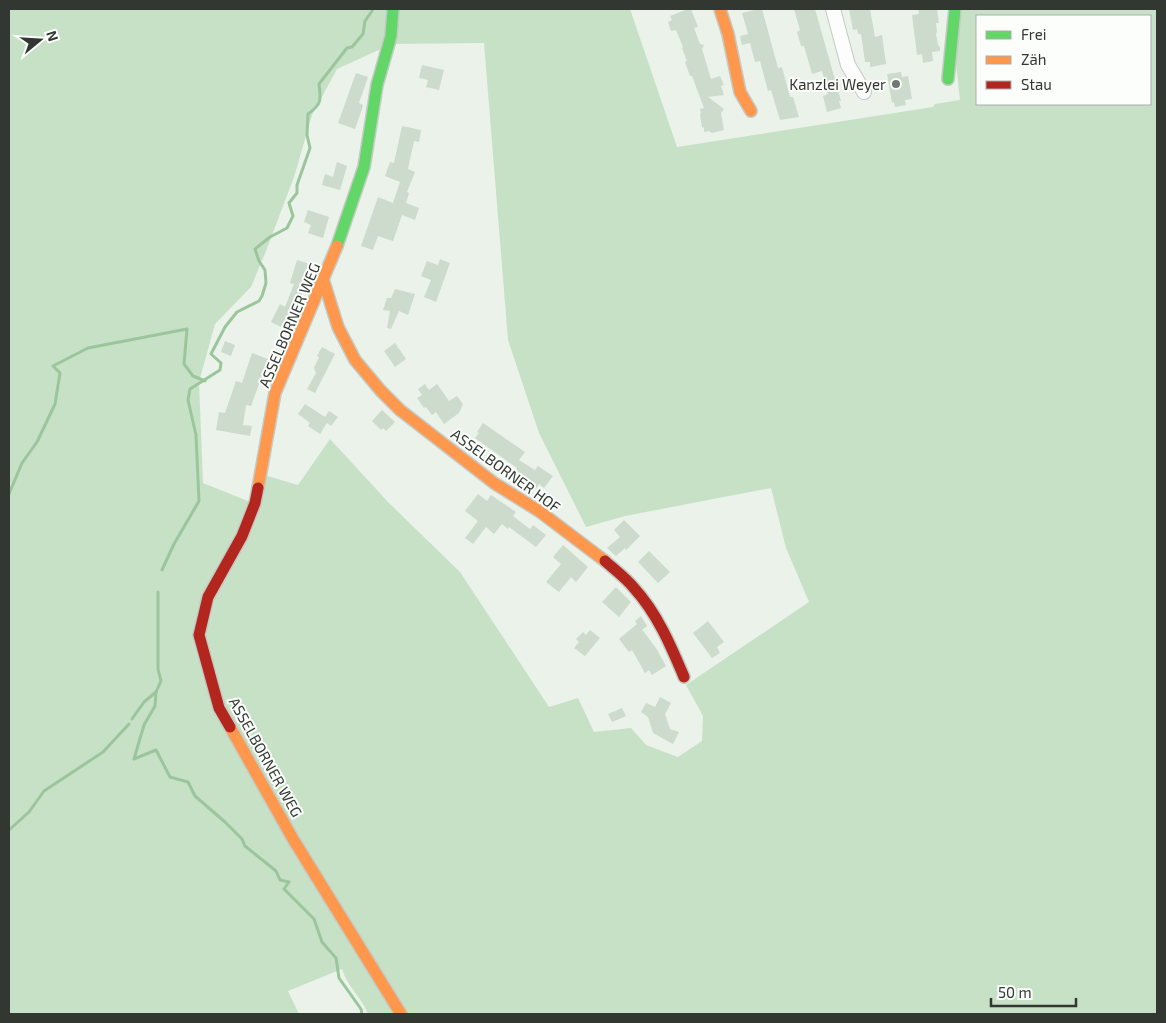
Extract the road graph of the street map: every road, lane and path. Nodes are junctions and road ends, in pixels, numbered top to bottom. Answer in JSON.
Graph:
{"nodes":[{"id":1,"x":393,"y":9,"type":"edge"},
{"id":2,"x":720,"y":9,"type":"edge"},
{"id":3,"x":834,"y":9,"type":"edge"},
{"id":4,"x":955,"y":9,"type":"edge"},
{"id":5,"x":948,"y":80,"type":"dead end"},
{"id":6,"x":864,"y":92,"type":"dead end"},
{"id":7,"x":752,"y":111,"type":"dead end"},
{"id":8,"x":323,"y":279,"type":"junction"},
{"id":9,"x":684,"y":677,"type":"dead end"},
{"id":10,"x":401,"y":1014,"type":"edge"}],
"edges":[{"from":1,"to":8,"type":"street","name":"ASSELBORNER WEG"},
{"from":2,"to":7,"type":"street"},
{"from":3,"to":6,"type":"street"},
{"from":4,"to":5,"type":"street"},
{"from":8,"to":9,"type":"street","name":"ASSELBORNER HOF"},
{"from":8,"to":10,"type":"street","name":"ASSELBORNER WEG"}]}
